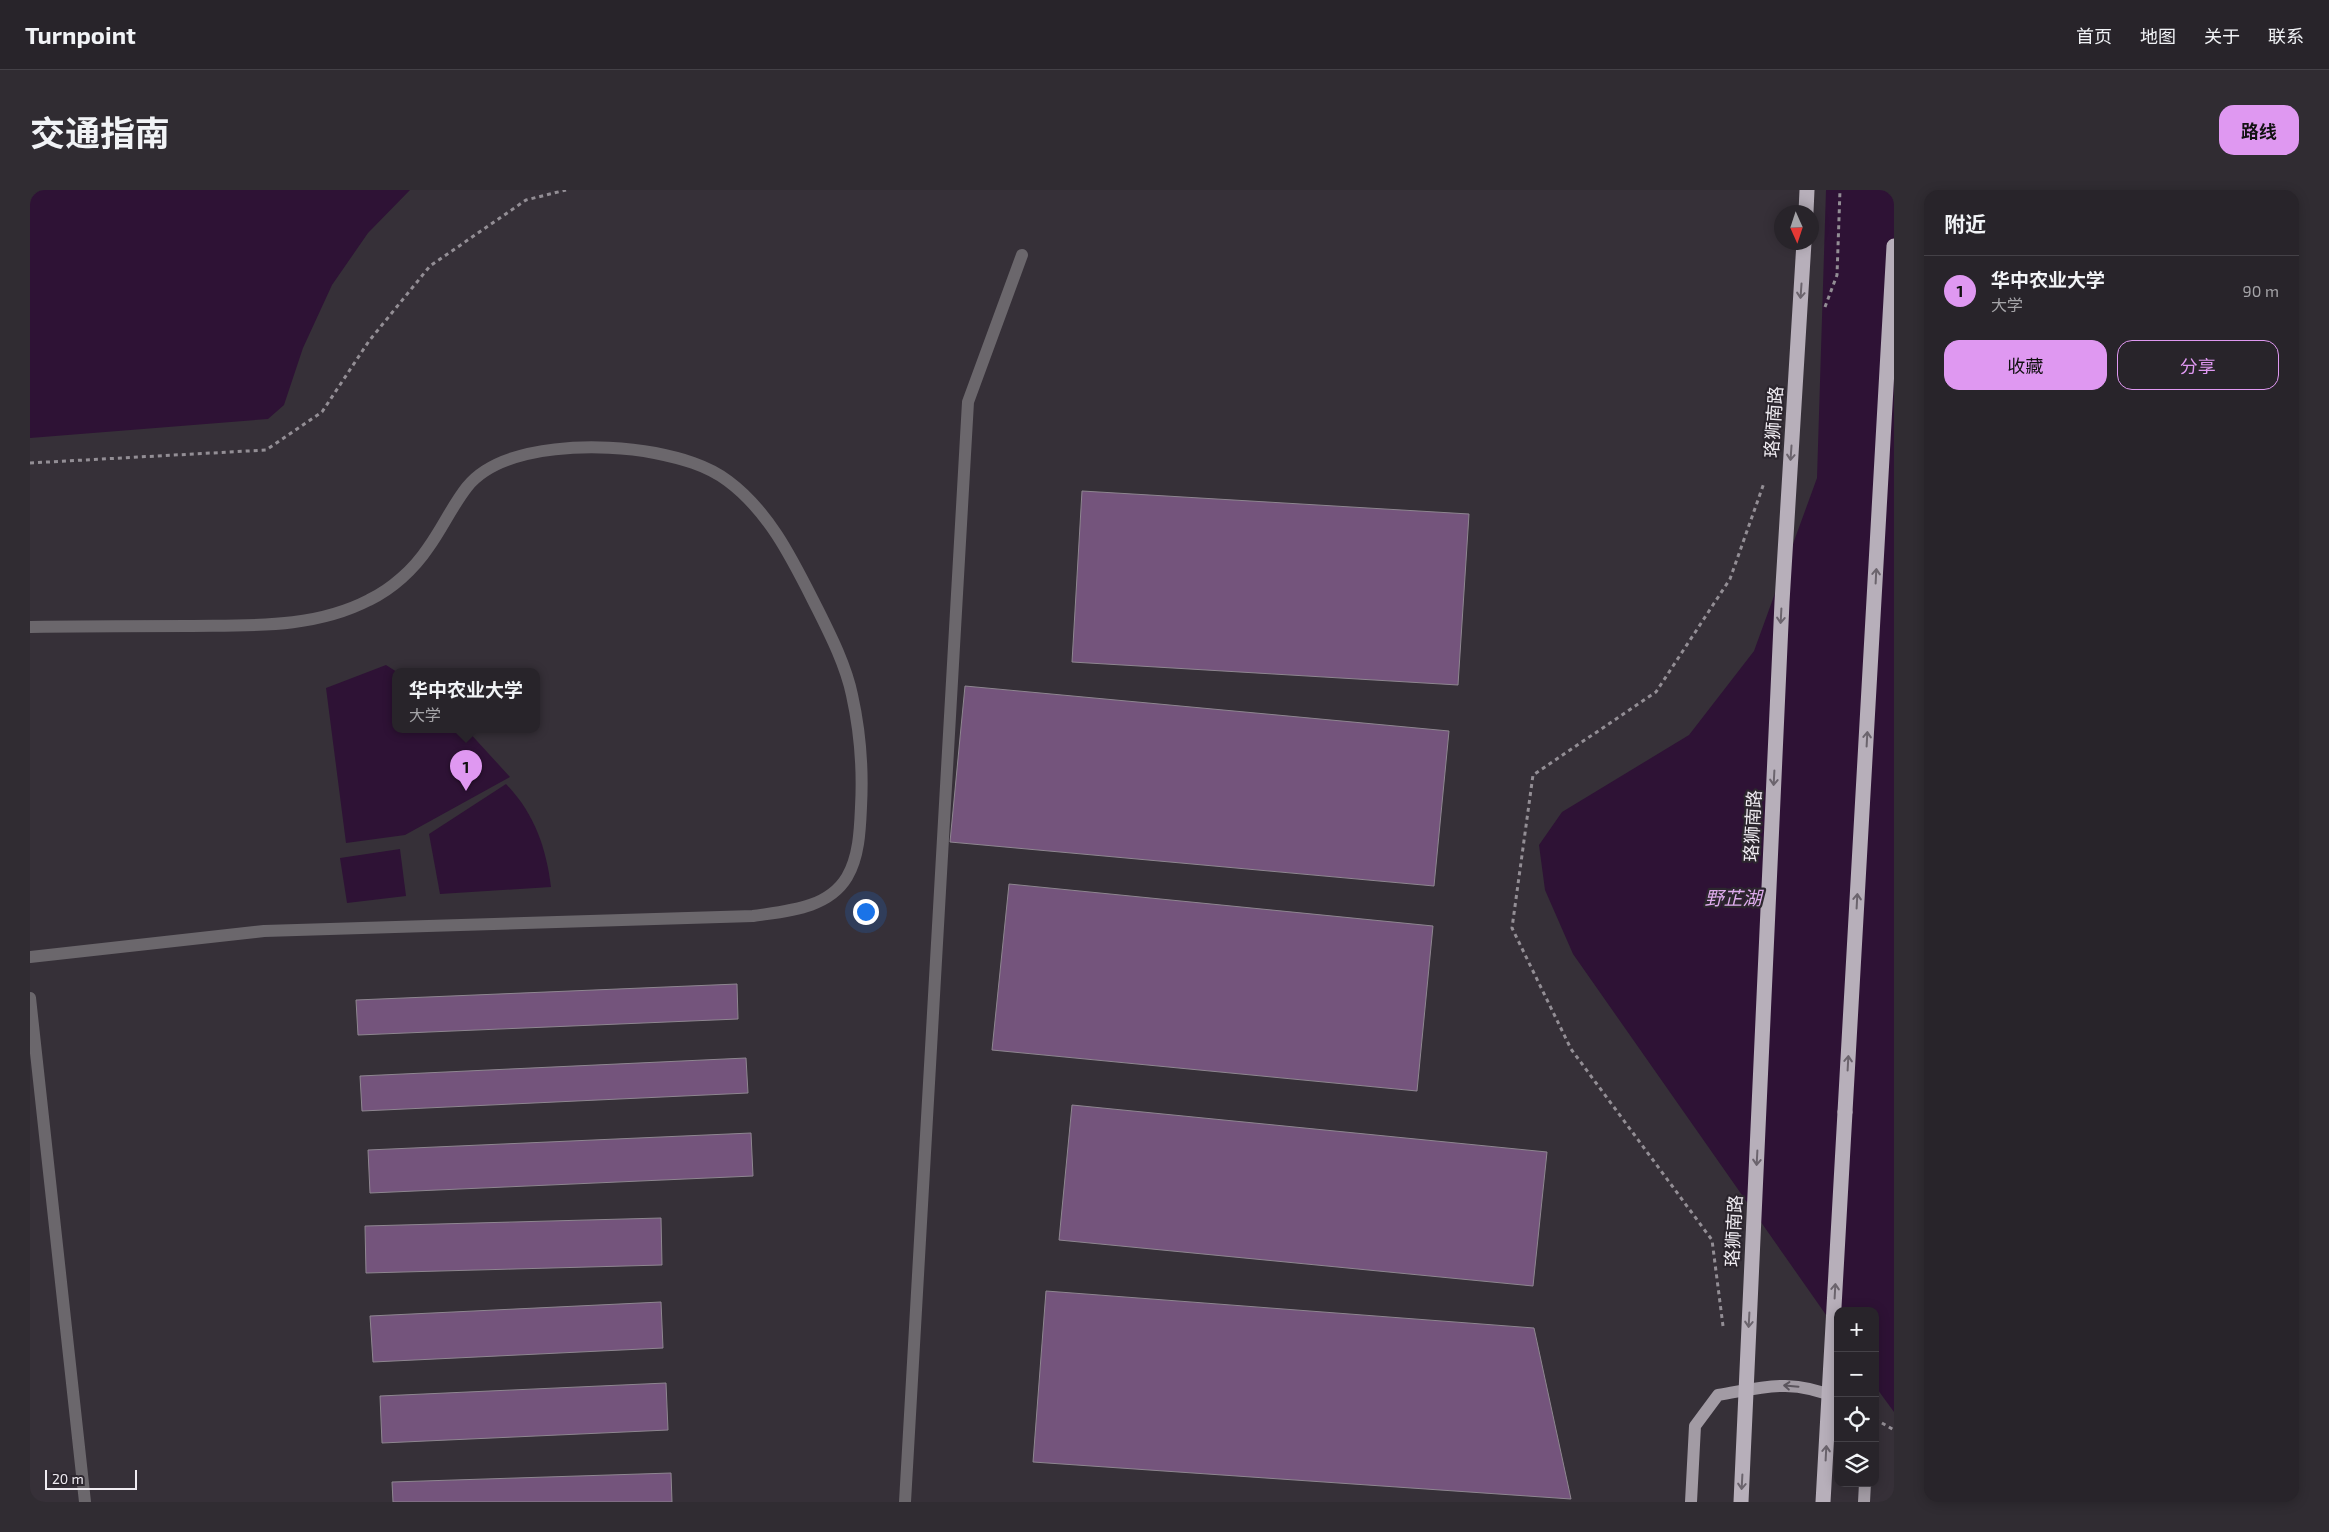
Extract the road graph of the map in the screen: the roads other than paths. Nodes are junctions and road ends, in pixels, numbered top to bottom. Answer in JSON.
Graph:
{"nodes":[{"id":1,"x":1807,"y":190,"type":"edge"},
{"id":2,"x":1806,"y":205,"type":"edge"},
{"id":3,"x":1894,"y":246,"type":"edge"},
{"id":4,"x":1804,"y":250,"type":"edge"},
{"id":5,"x":1022,"y":255,"type":"dead end"},
{"id":6,"x":30,"y":627,"type":"edge"},
{"id":7,"x":30,"y":957,"type":"edge"},
{"id":8,"x":30,"y":998,"type":"edge"},
{"id":9,"x":1836,"y":1397,"type":"edge"},
{"id":10,"x":1865,"y":1487,"type":"edge"},
{"id":11,"x":85,"y":1502,"type":"edge"},
{"id":12,"x":905,"y":1502,"type":"edge"},
{"id":13,"x":1692,"y":1502,"type":"edge"},
{"id":14,"x":1741,"y":1502,"type":"edge"},
{"id":15,"x":1823,"y":1502,"type":"edge"},
{"id":16,"x":1864,"y":1502,"type":"edge"}],
"edges":[{"from":1,"to":2,"type":"highway"},
{"from":15,"to":3,"type":"highway","one_way":true,"bridge":true},
{"from":4,"to":14,"type":"highway","name":"珞狮南路","one_way":true,"bridge":true},
{"from":5,"to":12,"type":"street"},
{"from":6,"to":7,"type":"street"},
{"from":8,"to":11,"type":"street"},
{"from":9,"to":13,"type":"main road","one_way":true},
{"from":10,"to":16,"type":"main road"}]}
